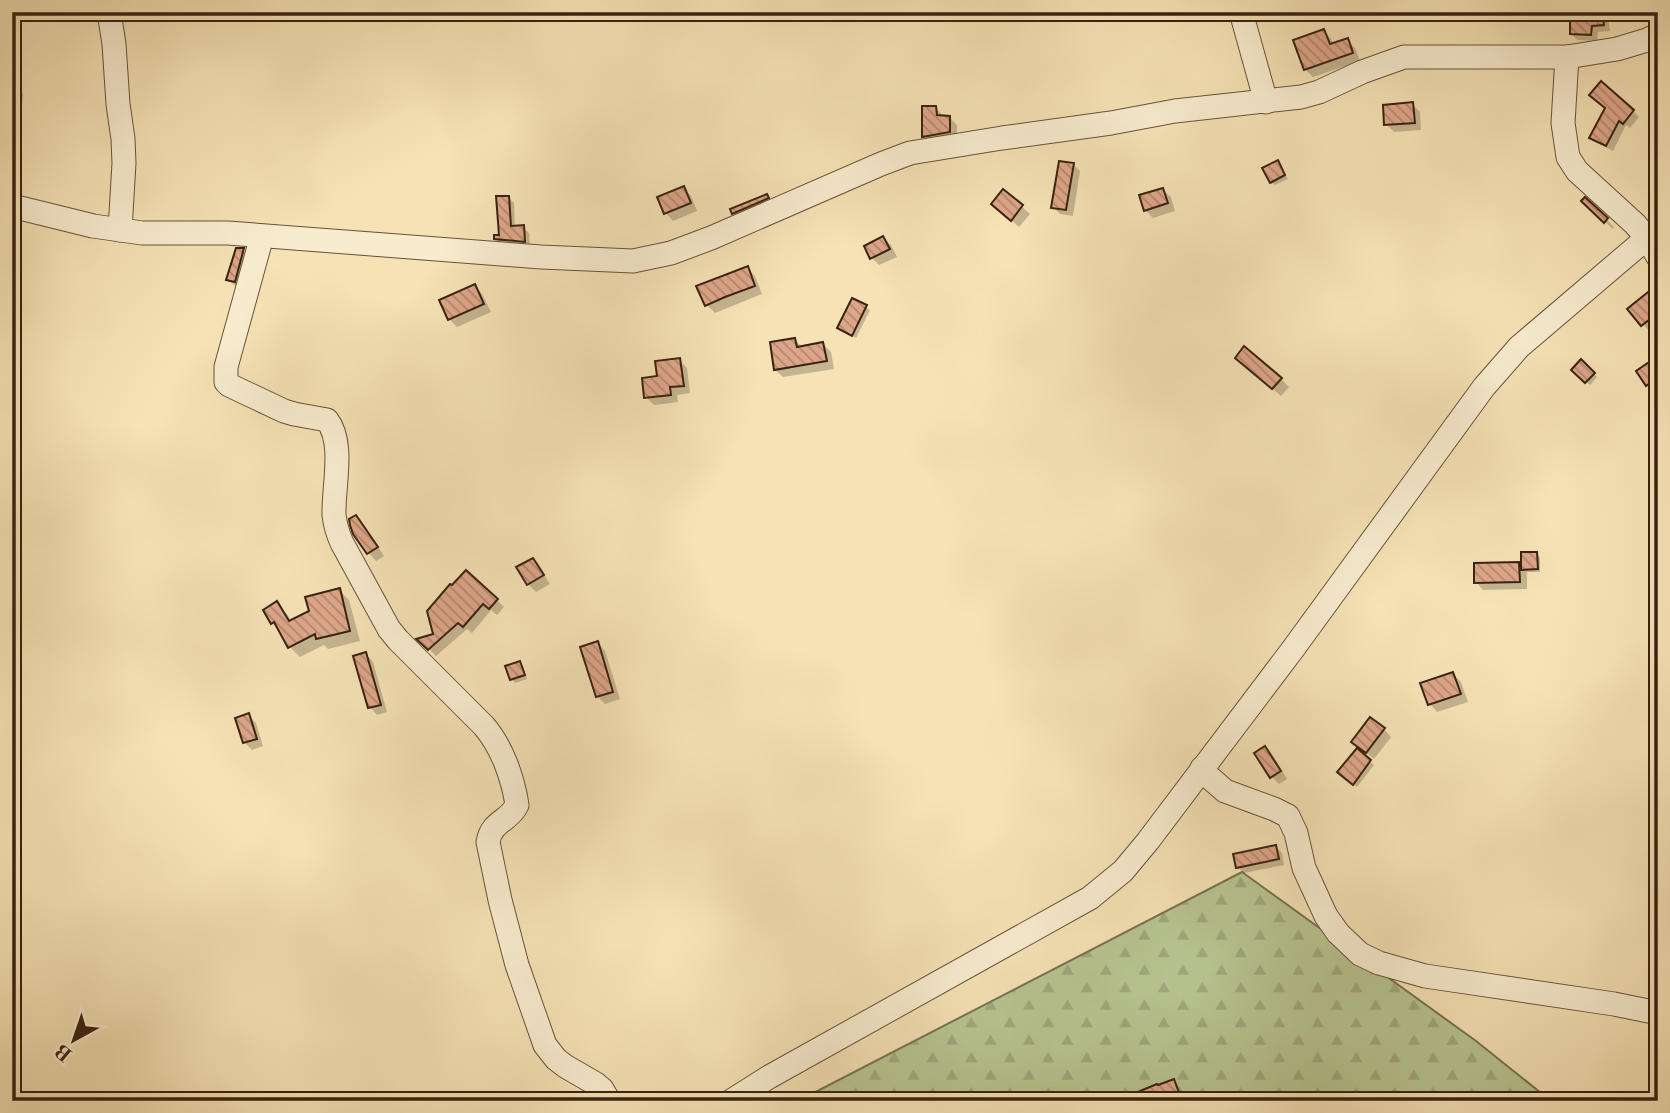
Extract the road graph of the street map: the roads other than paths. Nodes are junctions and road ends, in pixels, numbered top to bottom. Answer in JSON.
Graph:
{"nodes":[{"id":1,"x":109,"y":12,"type":"edge"},
{"id":2,"x":1241,"y":12,"type":"edge"},
{"id":3,"x":1658,"y":35,"type":"edge"},
{"id":4,"x":1567,"y":57,"type":"junction"},
{"id":5,"x":1266,"y":102,"type":"junction"},
{"id":6,"x":12,"y":206,"type":"edge"},
{"id":7,"x":120,"y":230,"type":"junction"},
{"id":8,"x":262,"y":236,"type":"junction"},
{"id":9,"x":1653,"y":247,"type":"edge"},
{"id":10,"x":1202,"y":768,"type":"junction"},
{"id":11,"x":1658,"y":1013,"type":"edge"},
{"id":12,"x":609,"y":1101,"type":"edge"},
{"id":13,"x":731,"y":1101,"type":"edge"}],
"edges":[{"from":1,"to":7,"type":"street"},
{"from":2,"to":5,"type":"street"},
{"from":3,"to":4,"type":"street"},
{"from":4,"to":5,"type":"street"},
{"from":4,"to":9,"type":"street"},
{"from":5,"to":8,"type":"street"},
{"from":6,"to":7,"type":"street"},
{"from":7,"to":8,"type":"street"},
{"from":8,"to":12,"type":"street"},
{"from":9,"to":10,"type":"street"},
{"from":10,"to":11,"type":"street"},
{"from":10,"to":13,"type":"street"}]}
